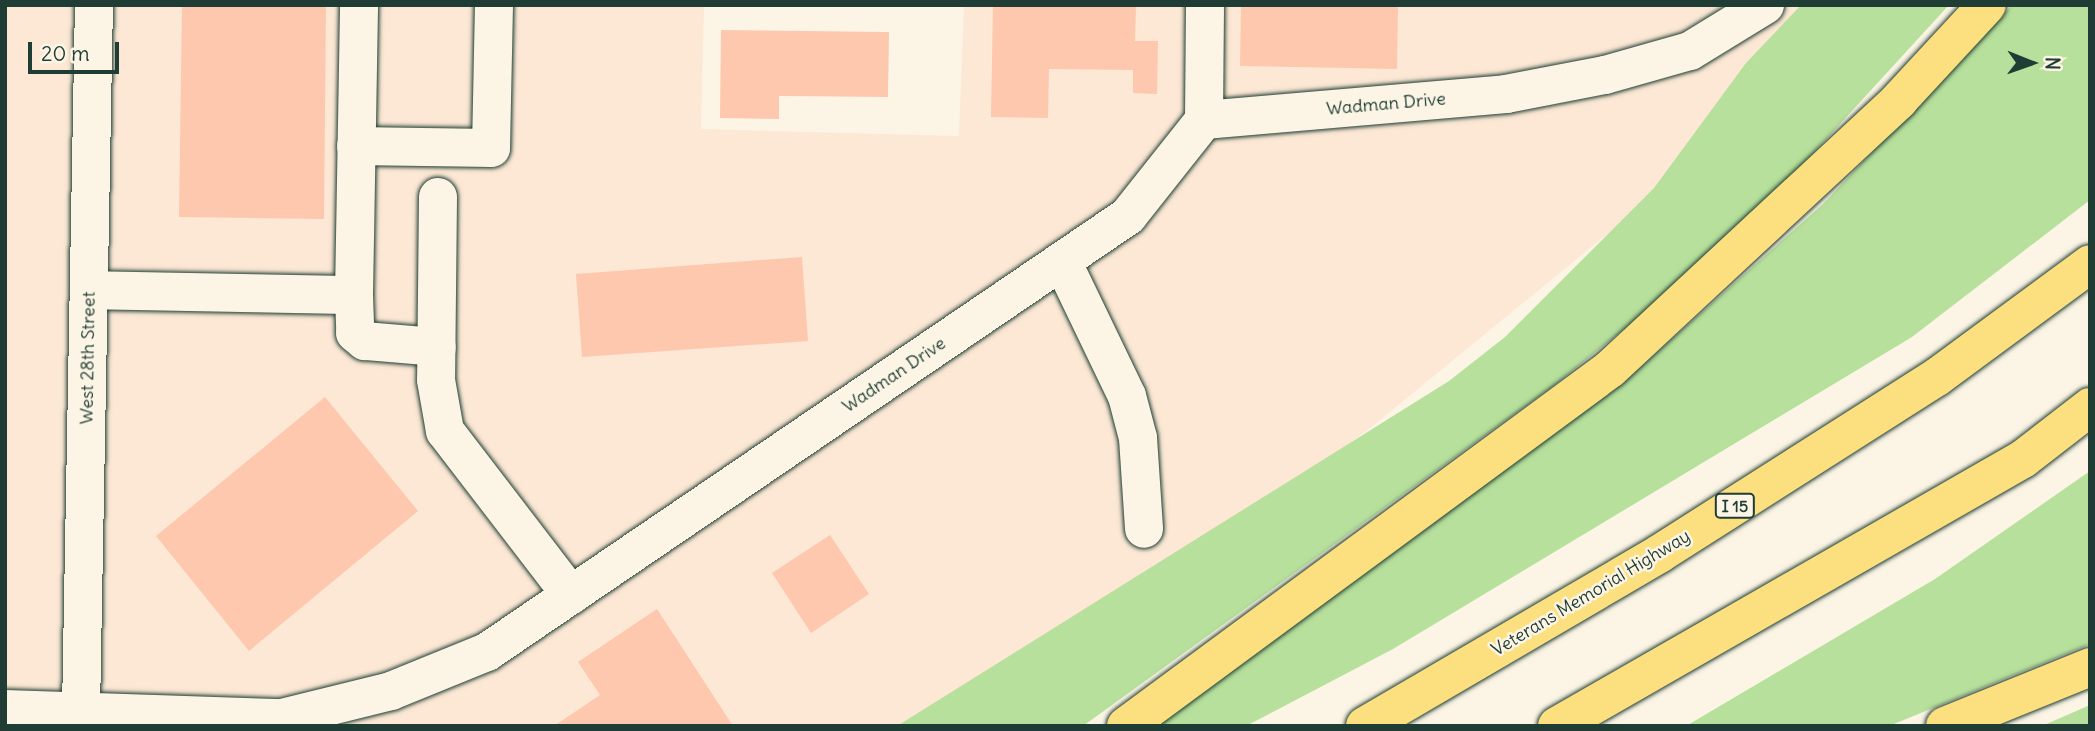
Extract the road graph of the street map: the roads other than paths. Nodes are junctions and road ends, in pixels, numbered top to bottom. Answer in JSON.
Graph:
{"nodes":[{"id":1,"x":94,"y":5,"type":"edge"},
{"id":2,"x":359,"y":5,"type":"edge"},
{"id":3,"x":494,"y":5,"type":"edge"},
{"id":4,"x":1205,"y":5,"type":"edge"},
{"id":5,"x":1765,"y":5,"type":"edge"},
{"id":6,"x":1987,"y":5,"type":"edge"},
{"id":7,"x":1205,"y":120,"type":"junction"},
{"id":8,"x":356,"y":146,"type":"junction"},
{"id":9,"x":438,"y":197,"type":"dead end"},
{"id":10,"x":1062,"y":261,"type":"junction"},
{"id":11,"x":2090,"y":264,"type":"edge"},
{"id":12,"x":89,"y":290,"type":"junction"},
{"id":13,"x":354,"y":295,"type":"junction"},
{"id":14,"x":437,"y":346,"type":"junction"},
{"id":15,"x":2090,"y":407,"type":"edge"},
{"id":16,"x":1144,"y":529,"type":"dead end"},
{"id":17,"x":571,"y":595,"type":"junction"},
{"id":18,"x":2090,"y":667,"type":"edge"},
{"id":19,"x":5,"y":709,"type":"edge"},
{"id":20,"x":81,"y":711,"type":"junction"},
{"id":21,"x":1126,"y":726,"type":"edge"},
{"id":22,"x":1365,"y":726,"type":"edge"},
{"id":23,"x":1557,"y":726,"type":"edge"},
{"id":24,"x":1945,"y":726,"type":"edge"}],
"edges":[{"from":1,"to":12,"type":"street","name":"West 28th Street"},
{"from":2,"to":8,"type":"street"},
{"from":3,"to":8,"type":"street"},
{"from":4,"to":7,"type":"street"},
{"from":5,"to":7,"type":"street","name":"Wadman Drive"},
{"from":6,"to":21,"type":"highway"},
{"from":7,"to":10,"type":"street","name":"Wadman Drive"},
{"from":8,"to":13,"type":"street"},
{"from":9,"to":14,"type":"street"},
{"from":10,"to":16,"type":"street"},
{"from":10,"to":17,"type":"street","name":"Wadman Drive"},
{"from":11,"to":22,"type":"highway","name":"Veterans Memorial Highway","number":"I 15"},
{"from":12,"to":13,"type":"street"},
{"from":12,"to":20,"type":"street","name":"West 28th Street"},
{"from":13,"to":14,"type":"street"},
{"from":14,"to":17,"type":"street"},
{"from":15,"to":23,"type":"highway"},
{"from":17,"to":20,"type":"street","name":"Wadman Drive"},
{"from":18,"to":24,"type":"highway"},
{"from":19,"to":20,"type":"street","name":"Wadman Drive"}]}
